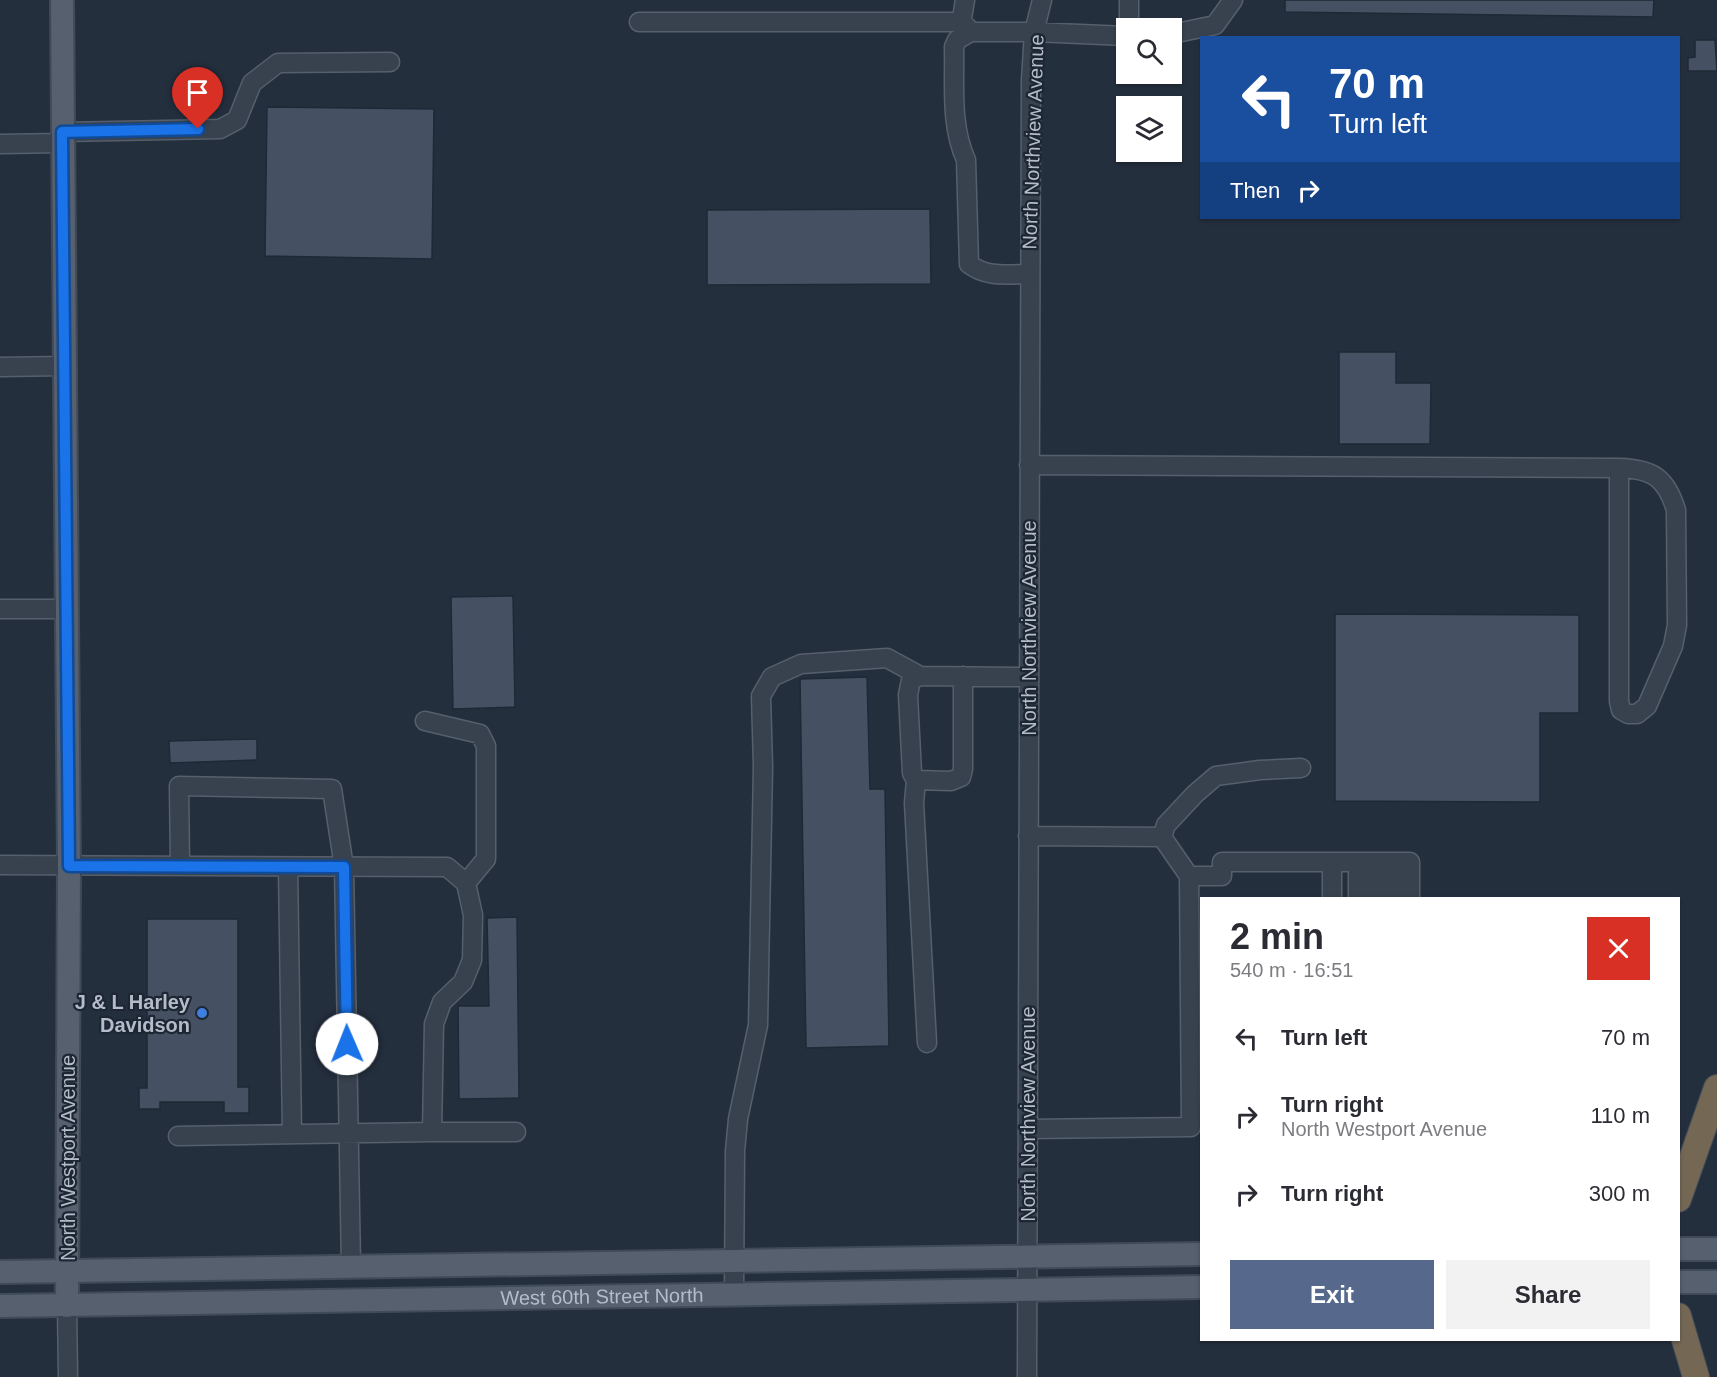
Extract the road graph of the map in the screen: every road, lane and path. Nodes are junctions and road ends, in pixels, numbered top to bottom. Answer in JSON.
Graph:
{"nodes":[{"id":1,"x":62,"y":0,"type":"edge"},
{"id":2,"x":965,"y":0,"type":"edge"},
{"id":3,"x":1042,"y":0,"type":"edge"},
{"id":4,"x":1129,"y":0,"type":"edge"},
{"id":5,"x":1233,"y":0,"type":"edge"},
{"id":6,"x":1129,"y":18,"type":"edge"},
{"id":7,"x":639,"y":22,"type":"dead end"},
{"id":8,"x":966,"y":28,"type":"junction"},
{"id":9,"x":1034,"y":32,"type":"junction"},
{"id":10,"x":1182,"y":32,"type":"edge"},
{"id":11,"x":1116,"y":36,"type":"edge"},
{"id":12,"x":390,"y":62,"type":"dead end"},
{"id":13,"x":63,"y":137,"type":"junction"},
{"id":14,"x":0,"y":144,"type":"edge"},
{"id":15,"x":1030,"y":274,"type":"junction"},
{"id":16,"x":64,"y":366,"type":"junction"},
{"id":17,"x":0,"y":367,"type":"edge"},
{"id":18,"x":1029,"y":465,"type":"junction"},
{"id":19,"x":1618,"y":468,"type":"junction"},
{"id":20,"x":0,"y":609,"type":"edge"},
{"id":21,"x":66,"y":609,"type":"junction"},
{"id":22,"x":920,"y":676,"type":"junction"},
{"id":23,"x":963,"y":676,"type":"junction"},
{"id":24,"x":1029,"y":677,"type":"junction"},
{"id":25,"x":425,"y":721,"type":"dead end"},
{"id":26,"x":1301,"y":768,"type":"dead end"},
{"id":27,"x":916,"y":780,"type":"junction"},
{"id":28,"x":1028,"y":836,"type":"junction"},
{"id":29,"x":1162,"y":837,"type":"junction"},
{"id":30,"x":1332,"y":862,"type":"junction"},
{"id":31,"x":1376,"y":862,"type":"junction"},
{"id":32,"x":0,"y":865,"type":"edge"},
{"id":33,"x":69,"y":866,"type":"junction"},
{"id":34,"x":180,"y":866,"type":"junction"},
{"id":35,"x":288,"y":867,"type":"junction"},
{"id":36,"x":344,"y":867,"type":"junction"},
{"id":37,"x":1189,"y":876,"type":"junction"},
{"id":38,"x":466,"y":883,"type":"junction"},
{"id":39,"x":1332,"y":897,"type":"edge"},
{"id":40,"x":1358,"y":897,"type":"edge"},
{"id":41,"x":1376,"y":897,"type":"edge"},
{"id":42,"x":1394,"y":897,"type":"edge"},
{"id":43,"x":1410,"y":897,"type":"edge"},
{"id":44,"x":927,"y":1044,"type":"dead end"},
{"id":45,"x":1717,"y":1088,"type":"edge"},
{"id":46,"x":1196,"y":1127,"type":"edge"},
{"id":47,"x":1029,"y":1128,"type":"junction"},
{"id":48,"x":516,"y":1131,"type":"dead end"},
{"id":49,"x":432,"y":1132,"type":"junction"},
{"id":50,"x":349,"y":1133,"type":"junction"},
{"id":51,"x":292,"y":1134,"type":"junction"},
{"id":52,"x":178,"y":1136,"type":"dead end"},
{"id":53,"x":1680,"y":1193,"type":"edge"},
{"id":54,"x":1680,"y":1249,"type":"edge"},
{"id":55,"x":1717,"y":1249,"type":"edge"},
{"id":56,"x":1200,"y":1254,"type":"edge"},
{"id":57,"x":1027,"y":1256,"type":"junction"},
{"id":58,"x":734,"y":1261,"type":"junction"},
{"id":59,"x":351,"y":1267,"type":"junction"},
{"id":60,"x":0,"y":1272,"type":"edge"},
{"id":61,"x":67,"y":1272,"type":"junction"},
{"id":62,"x":1680,"y":1282,"type":"edge"},
{"id":63,"x":1717,"y":1282,"type":"edge"},
{"id":64,"x":1200,"y":1287,"type":"edge"},
{"id":65,"x":1027,"y":1290,"type":"junction"},
{"id":66,"x":734,"y":1294,"type":"junction"},
{"id":67,"x":0,"y":1306,"type":"edge"},
{"id":68,"x":67,"y":1306,"type":"junction"},
{"id":69,"x":1680,"y":1323,"type":"edge"},
{"id":70,"x":68,"y":1377,"type":"edge"},
{"id":71,"x":1027,"y":1377,"type":"edge"},
{"id":72,"x":1696,"y":1377,"type":"edge"}],
"edges":[{"from":1,"to":13,"type":"main road","name":"North Westport Avenue"},
{"from":2,"to":8,"type":"street"},
{"from":3,"to":9,"type":"street","name":"North Northview Avenue"},
{"from":4,"to":6,"type":"street"},
{"from":5,"to":10,"type":"street"},
{"from":7,"to":8,"type":"street"},
{"from":8,"to":9,"type":"street"},
{"from":8,"to":15,"type":"street"},
{"from":9,"to":11,"type":"street"},
{"from":9,"to":15,"type":"street","name":"North Northview Avenue"},
{"from":12,"to":13,"type":"street"},
{"from":13,"to":14,"type":"street"},
{"from":13,"to":16,"type":"main road","name":"North Westport Avenue"},
{"from":15,"to":18,"type":"street","name":"North Northview Avenue"},
{"from":16,"to":17,"type":"street"},
{"from":16,"to":21,"type":"main road","name":"North Westport Avenue"},
{"from":18,"to":19,"type":"street"},
{"from":18,"to":24,"type":"street","name":"North Northview Avenue"},
{"from":19,"to":19,"type":"street"},
{"from":20,"to":21,"type":"street"},
{"from":21,"to":33,"type":"main road","name":"North Westport Avenue"},
{"from":22,"to":23,"type":"street"},
{"from":22,"to":27,"type":"street"},
{"from":22,"to":58,"type":"street"},
{"from":23,"to":24,"type":"street"},
{"from":23,"to":27,"type":"street"},
{"from":24,"to":28,"type":"street","name":"North Northview Avenue"},
{"from":25,"to":38,"type":"street"},
{"from":26,"to":29,"type":"street"},
{"from":27,"to":44,"type":"street"},
{"from":28,"to":29,"type":"street"},
{"from":28,"to":47,"type":"street","name":"North Northview Avenue"},
{"from":29,"to":37,"type":"street"},
{"from":30,"to":31,"type":"street"},
{"from":30,"to":37,"type":"street"},
{"from":30,"to":39,"type":"street"},
{"from":31,"to":40,"type":"street"},
{"from":31,"to":41,"type":"street"},
{"from":31,"to":42,"type":"street"},
{"from":31,"to":43,"type":"street"},
{"from":32,"to":33,"type":"street"},
{"from":33,"to":34,"type":"street"},
{"from":33,"to":61,"type":"main road","name":"North Westport Avenue"},
{"from":34,"to":35,"type":"street"},
{"from":34,"to":36,"type":"street"},
{"from":35,"to":36,"type":"street"},
{"from":35,"to":51,"type":"street"},
{"from":36,"to":38,"type":"street"},
{"from":36,"to":50,"type":"street"},
{"from":37,"to":46,"type":"street"},
{"from":38,"to":49,"type":"street"},
{"from":45,"to":53,"type":"highway"},
{"from":46,"to":47,"type":"street"},
{"from":47,"to":57,"type":"street","name":"North Northview Avenue"},
{"from":48,"to":49,"type":"street"},
{"from":49,"to":50,"type":"street"},
{"from":50,"to":51,"type":"street"},
{"from":50,"to":59,"type":"street"},
{"from":51,"to":52,"type":"street"},
{"from":54,"to":55,"type":"main road"},
{"from":56,"to":57,"type":"main road","name":"West 60th Street North"},
{"from":57,"to":58,"type":"main road","name":"West 60th Street North"},
{"from":57,"to":65,"type":"street","name":"North Northview Avenue"},
{"from":58,"to":59,"type":"main road","name":"West 60th Street North"},
{"from":58,"to":66,"type":"street"},
{"from":59,"to":61,"type":"main road","name":"West 60th Street North"},
{"from":60,"to":61,"type":"main road","name":"West 60th Street North"},
{"from":61,"to":68,"type":"main road","name":"North Westport Avenue"},
{"from":62,"to":63,"type":"main road"},
{"from":64,"to":65,"type":"main road","name":"West 60th Street North"},
{"from":65,"to":66,"type":"main road","name":"West 60th Street North"},
{"from":65,"to":71,"type":"street","name":"North Northview Avenue"},
{"from":66,"to":68,"type":"main road","name":"West 60th Street North"},
{"from":67,"to":68,"type":"main road","name":"West 60th Street North"},
{"from":68,"to":70,"type":"street"},
{"from":69,"to":72,"type":"highway"}]}
